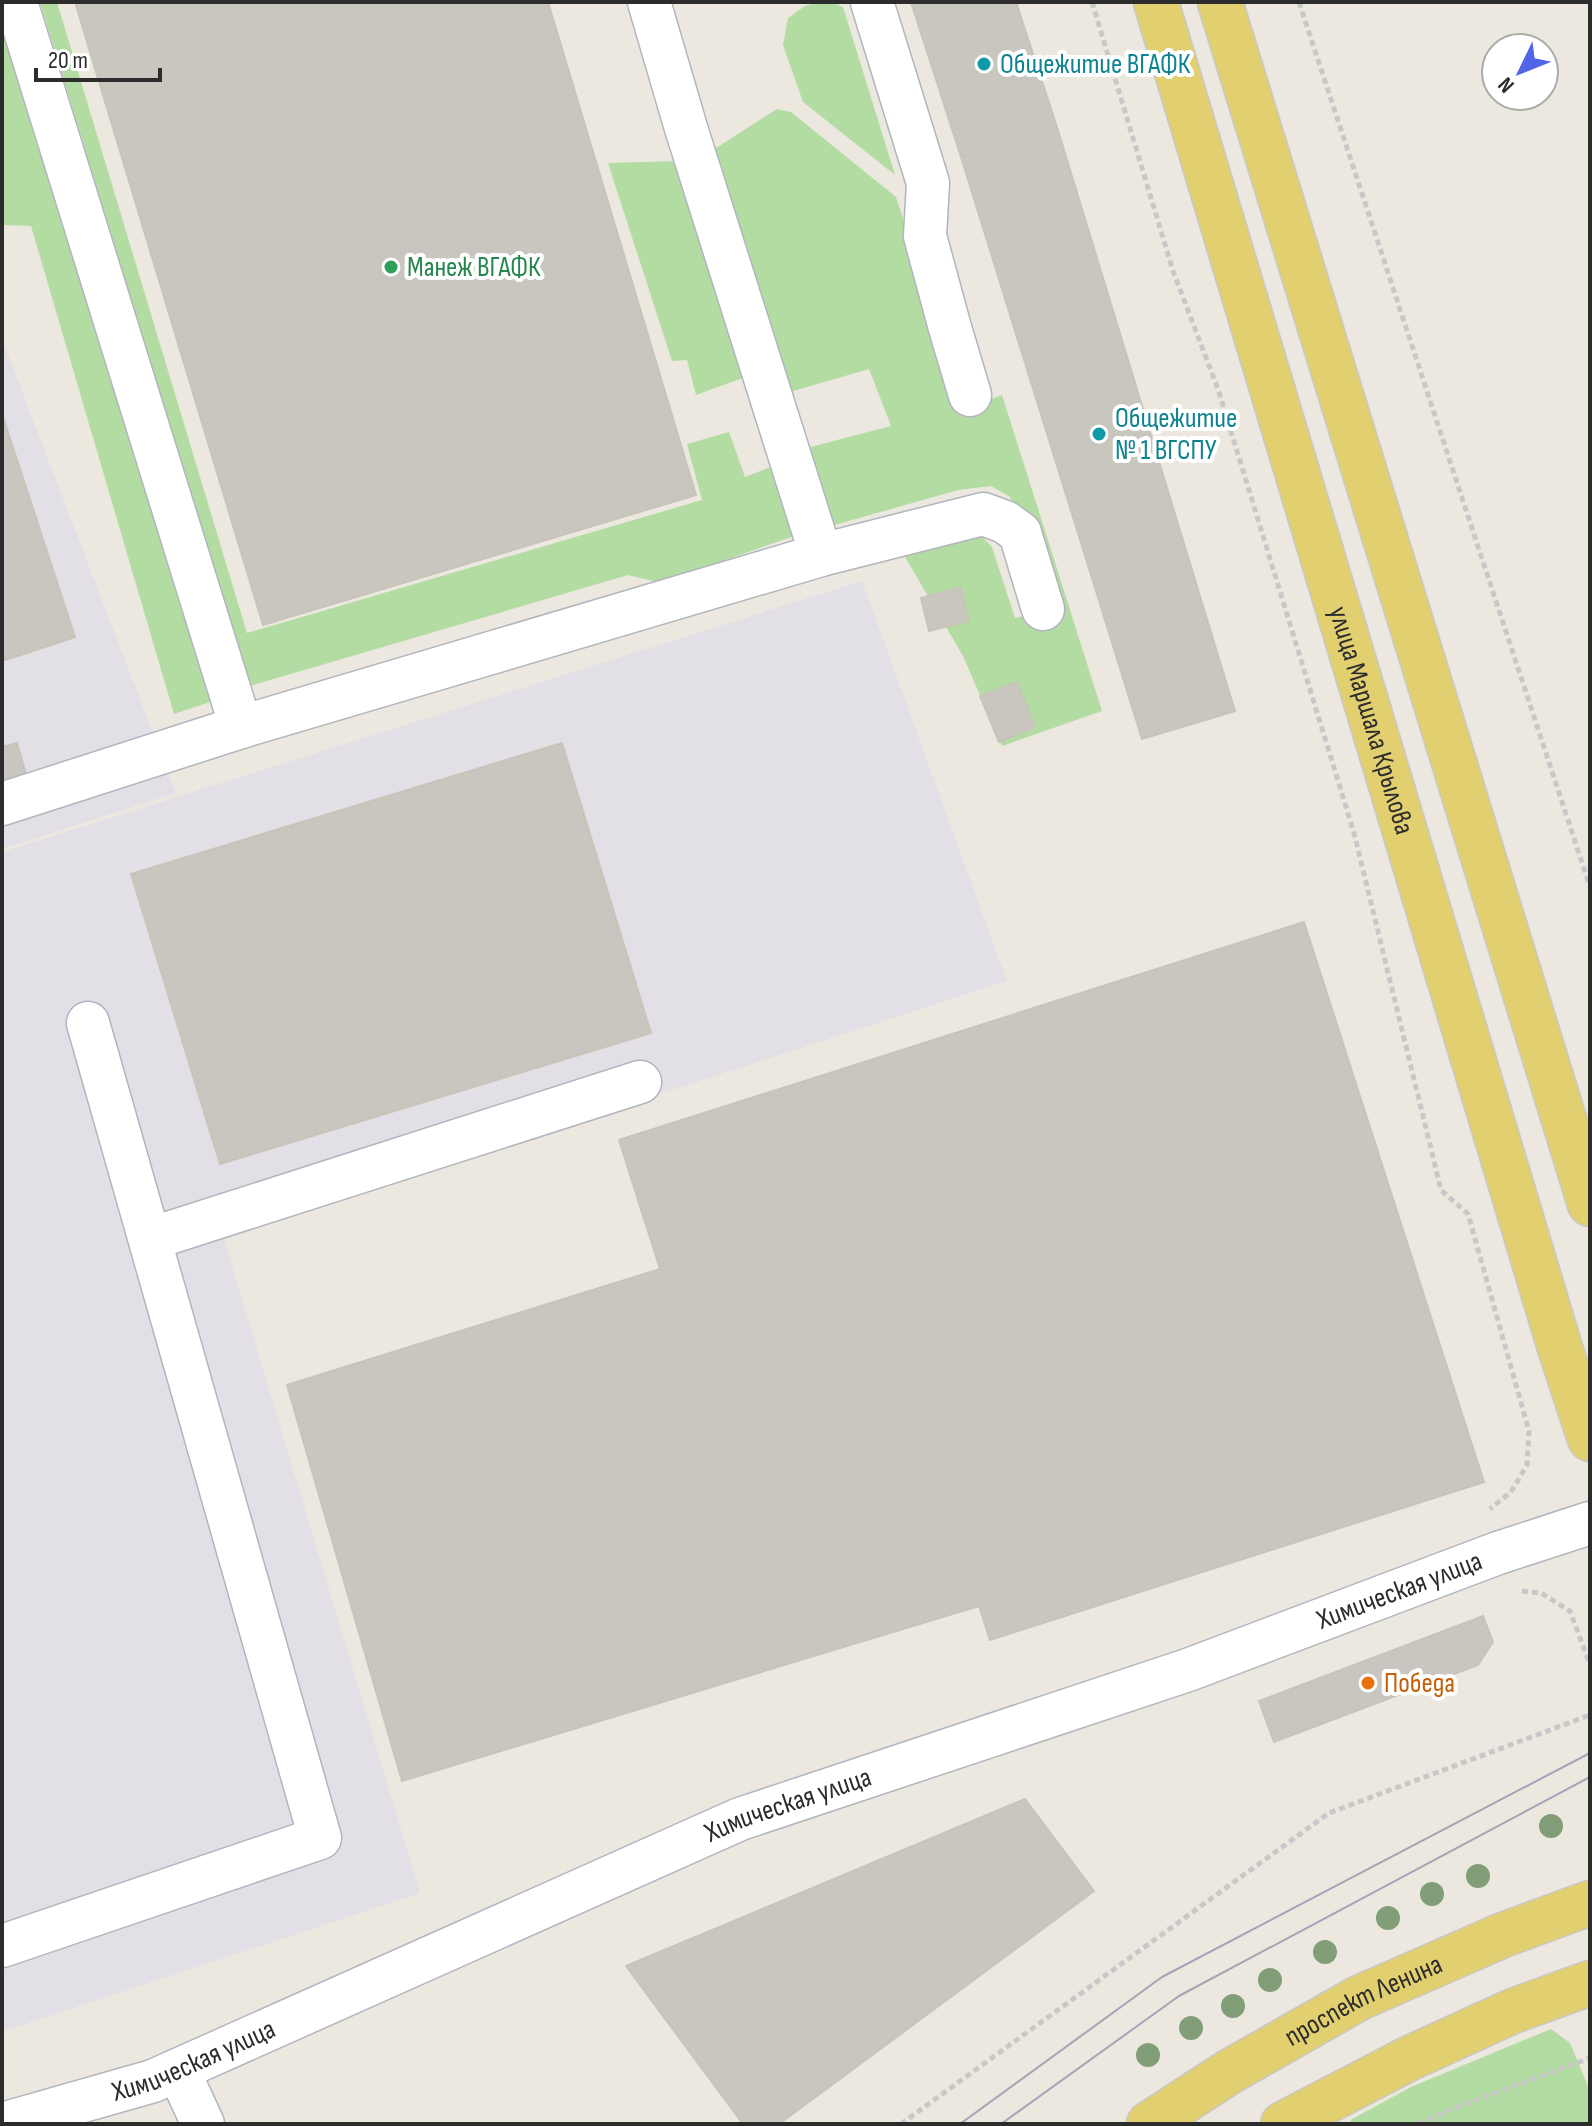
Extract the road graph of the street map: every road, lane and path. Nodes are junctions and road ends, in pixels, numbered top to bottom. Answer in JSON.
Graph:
{"nodes":[{"id":1,"x":16,"y":2,"type":"edge"},
{"id":2,"x":872,"y":2,"type":"edge"},
{"id":3,"x":1092,"y":2,"type":"edge"},
{"id":4,"x":1156,"y":2,"type":"edge"},
{"id":5,"x":1220,"y":2,"type":"edge"},
{"id":6,"x":1299,"y":2,"type":"edge"},
{"id":7,"x":653,"y":3,"type":"edge"},
{"id":8,"x":970,"y":395,"type":"dead end"},
{"id":9,"x":821,"y":555,"type":"junction"},
{"id":10,"x":1043,"y":609,"type":"dead end"},
{"id":11,"x":241,"y":727,"type":"junction"},
{"id":12,"x":2,"y":804,"type":"edge"},
{"id":13,"x":1590,"y":887,"type":"edge"},
{"id":14,"x":88,"y":1023,"type":"dead end"},
{"id":15,"x":640,"y":1082,"type":"dead end"},
{"id":16,"x":1588,"y":1189,"type":"edge"},
{"id":17,"x":150,"y":1239,"type":"junction"},
{"id":18,"x":1590,"y":1439,"type":"edge"},
{"id":19,"x":1590,"y":1523,"type":"edge"},
{"id":20,"x":1498,"y":1553,"type":"junction"},
{"id":21,"x":1590,"y":1665,"type":"edge"},
{"id":22,"x":1590,"y":1715,"type":"edge"},
{"id":23,"x":1590,"y":1903,"type":"edge"},
{"id":24,"x":2,"y":1946,"type":"edge"},
{"id":25,"x":1590,"y":1983,"type":"edge"},
{"id":26,"x":1590,"y":2058,"type":"edge"},
{"id":27,"x":178,"y":2070,"type":"junction"},
{"id":28,"x":2,"y":2124,"type":"edge"},
{"id":29,"x":203,"y":2124,"type":"edge"},
{"id":30,"x":901,"y":2124,"type":"edge"},
{"id":31,"x":1149,"y":2124,"type":"edge"},
{"id":32,"x":1283,"y":2124,"type":"edge"},
{"id":33,"x":1419,"y":2124,"type":"edge"}],
"edges":[{"from":1,"to":11,"type":"street"},
{"from":2,"to":8,"type":"street"},
{"from":3,"to":20,"type":"path"},
{"from":4,"to":18,"type":"main road","name":"улица Маршала Крылова"},
{"from":5,"to":16,"type":"main road"},
{"from":6,"to":13,"type":"path"},
{"from":7,"to":9,"type":"street"},
{"from":9,"to":10,"type":"street"},
{"from":9,"to":11,"type":"street"},
{"from":11,"to":12,"type":"street"},
{"from":14,"to":17,"type":"street"},
{"from":15,"to":17,"type":"street"},
{"from":17,"to":24,"type":"street"},
{"from":19,"to":20,"type":"street","name":"Химическая улица"},
{"from":20,"to":21,"type":"path"},
{"from":20,"to":27,"type":"street","name":"Химическая улица"},
{"from":22,"to":30,"type":"path"},
{"from":23,"to":31,"type":"main road","name":"проспект Ленина"},
{"from":25,"to":32,"type":"main road"},
{"from":26,"to":33,"type":"path"},
{"from":27,"to":28,"type":"street","name":"Химическая улица"},
{"from":27,"to":29,"type":"street"}]}
